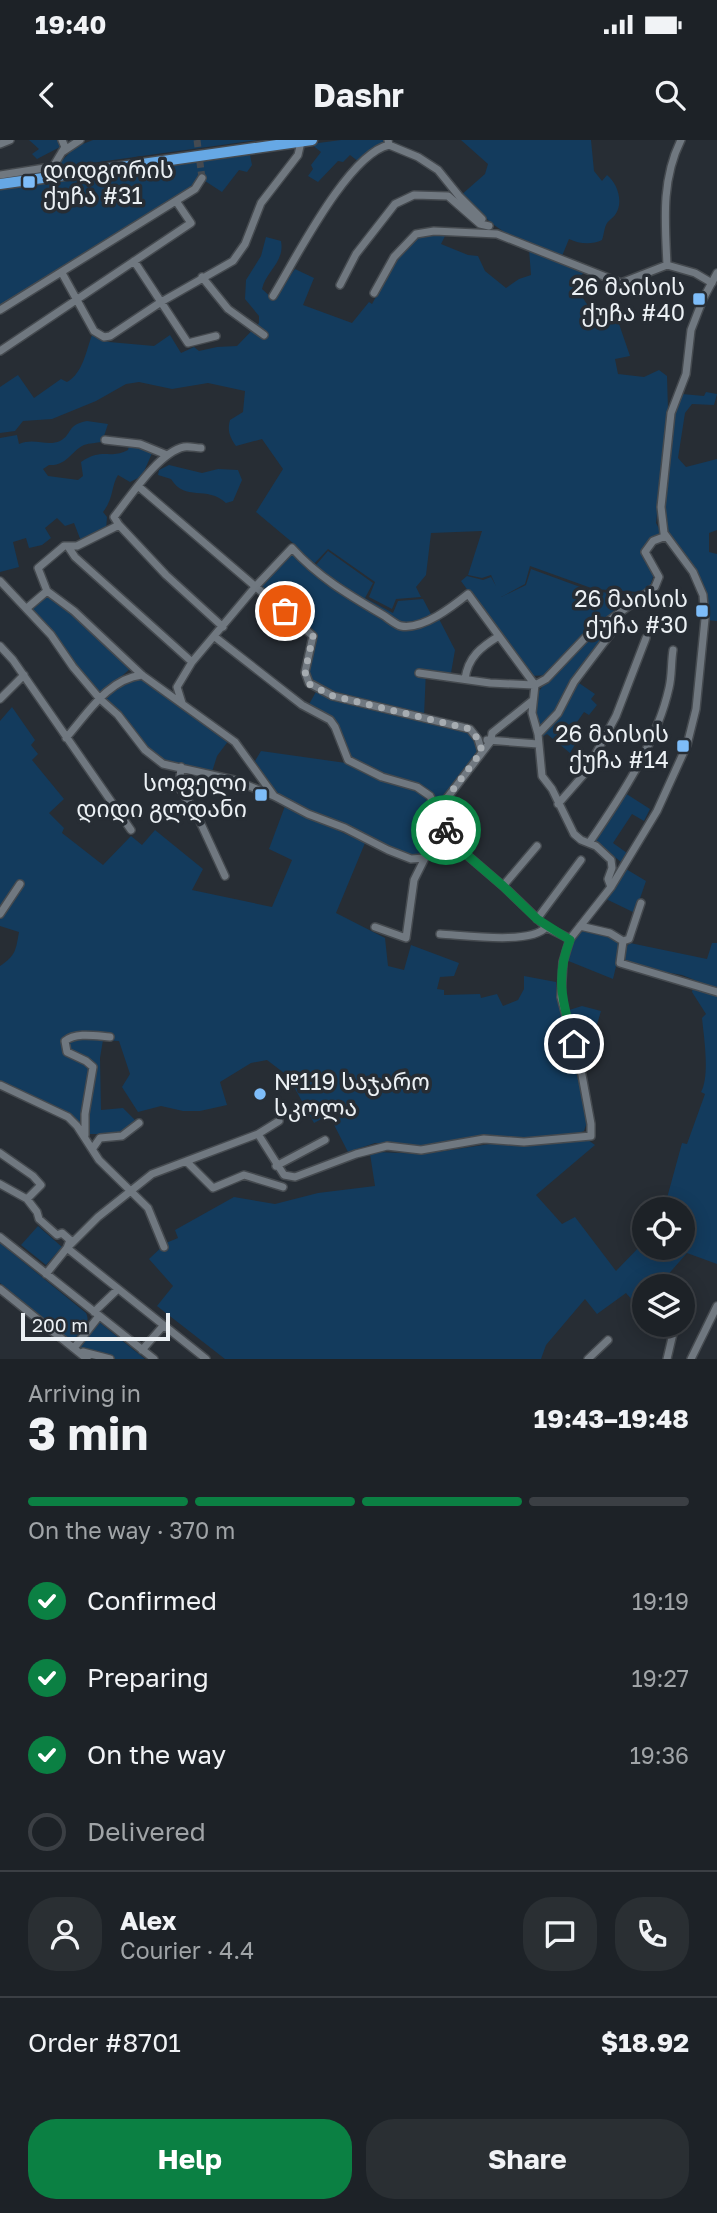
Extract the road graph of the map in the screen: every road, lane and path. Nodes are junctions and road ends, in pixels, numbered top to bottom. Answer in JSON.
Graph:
{"nodes":[{"id":1,"x":10,"y":140,"type":"edge"},
{"id":2,"x":80,"y":140,"type":"edge"},
{"id":3,"x":681,"y":140,"type":"edge"},
{"id":4,"x":306,"y":141,"type":"edge"},
{"id":5,"x":389,"y":142,"type":"edge"},
{"id":6,"x":0,"y":144,"type":"edge"},
{"id":7,"x":64,"y":145,"type":"edge"},
{"id":8,"x":51,"y":171,"type":"junction"},
{"id":9,"x":0,"y":175,"type":"edge"},
{"id":10,"x":202,"y":178,"type":"dead end"},
{"id":11,"x":0,"y":184,"type":"edge"},
{"id":12,"x":176,"y":201,"type":"junction"},
{"id":13,"x":489,"y":226,"type":"junction"},
{"id":14,"x":497,"y":234,"type":"junction"},
{"id":15,"x":134,"y":261,"type":"junction"},
{"id":16,"x":667,"y":265,"type":"junction"},
{"id":17,"x":62,"y":273,"type":"junction"},
{"id":18,"x":717,"y":273,"type":"edge"},
{"id":19,"x":202,"y":277,"type":"junction"},
{"id":20,"x":712,"y":283,"type":"junction"},
{"id":21,"x":340,"y":285,"type":"dead end"},
{"id":22,"x":374,"y":293,"type":"dead end"},
{"id":23,"x":273,"y":296,"type":"dead end"},
{"id":24,"x":78,"y":298,"type":"junction"},
{"id":25,"x":161,"y":302,"type":"junction"},
{"id":26,"x":0,"y":310,"type":"edge"},
{"id":27,"x":264,"y":335,"type":"dead end"},
{"id":28,"x":216,"y":336,"type":"dead end"},
{"id":29,"x":0,"y":351,"type":"edge"},
{"id":30,"x":105,"y":440,"type":"dead end"},
{"id":31,"x":201,"y":448,"type":"dead end"},
{"id":32,"x":167,"y":455,"type":"junction"},
{"id":33,"x":138,"y":486,"type":"junction"},
{"id":34,"x":119,"y":525,"type":"junction"},
{"id":35,"x":666,"y":536,"type":"junction"},
{"id":36,"x":69,"y":548,"type":"junction"},
{"id":37,"x":0,"y":581,"type":"edge"},
{"id":38,"x":256,"y":586,"type":"junction"},
{"id":39,"x":47,"y":591,"type":"junction"},
{"id":40,"x":27,"y":608,"type":"junction"},
{"id":41,"x":620,"y":612,"type":"junction"},
{"id":42,"x":223,"y":628,"type":"junction"},
{"id":43,"x":499,"y":636,"type":"junction"},
{"id":44,"x":215,"y":637,"type":"junction"},
{"id":45,"x":646,"y":638,"type":"dead end"},
{"id":46,"x":0,"y":646,"type":"edge"},
{"id":47,"x":673,"y":650,"type":"dead end"},
{"id":48,"x":192,"y":662,"type":"junction"},
{"id":49,"x":419,"y":673,"type":"dead end"},
{"id":50,"x":24,"y":675,"type":"junction"},
{"id":51,"x":142,"y":675,"type":"junction"},
{"id":52,"x":465,"y":679,"type":"junction"},
{"id":53,"x":535,"y":685,"type":"junction"},
{"id":54,"x":0,"y":699,"type":"edge"},
{"id":55,"x":100,"y":699,"type":"junction"},
{"id":56,"x":533,"y":701,"type":"junction"},
{"id":57,"x":182,"y":703,"type":"junction"},
{"id":58,"x":538,"y":734,"type":"junction"},
{"id":59,"x":66,"y":738,"type":"junction"},
{"id":60,"x":478,"y":739,"type":"junction"},
{"id":61,"x":491,"y":741,"type":"junction"},
{"id":62,"x":538,"y":744,"type":"junction"},
{"id":63,"x":482,"y":751,"type":"junction"},
{"id":64,"x":181,"y":767,"type":"junction"},
{"id":65,"x":274,"y":796,"type":"junction"},
{"id":66,"x":558,"y":804,"type":"junction"},
{"id":67,"x":437,"y":811,"type":"junction"},
{"id":68,"x":131,"y":830,"type":"dead end"},
{"id":69,"x":453,"y":843,"type":"junction"},
{"id":70,"x":589,"y":843,"type":"junction"},
{"id":71,"x":537,"y":846,"type":"dead end"},
{"id":72,"x":425,"y":858,"type":"junction"},
{"id":73,"x":581,"y":860,"type":"dead end"},
{"id":74,"x":225,"y":876,"type":"dead end"},
{"id":75,"x":20,"y":884,"type":"dead end"},
{"id":76,"x":503,"y":886,"type":"junction"},
{"id":77,"x":611,"y":887,"type":"junction"},
{"id":78,"x":641,"y":903,"type":"dead end"},
{"id":79,"x":0,"y":914,"type":"edge"},
{"id":80,"x":537,"y":919,"type":"junction"},
{"id":81,"x":580,"y":926,"type":"junction"},
{"id":82,"x":375,"y":927,"type":"dead end"},
{"id":83,"x":546,"y":927,"type":"junction"},
{"id":84,"x":440,"y":934,"type":"dead end"},
{"id":85,"x":570,"y":940,"type":"junction"},
{"id":86,"x":623,"y":941,"type":"junction"},
{"id":87,"x":717,"y":992,"type":"edge"},
{"id":88,"x":110,"y":1037,"type":"dead end"},
{"id":89,"x":0,"y":1085,"type":"edge"},
{"id":90,"x":279,"y":1121,"type":"dead end"},
{"id":91,"x":139,"y":1123,"type":"dead end"},
{"id":92,"x":258,"y":1134,"type":"junction"},
{"id":93,"x":86,"y":1137,"type":"junction"},
{"id":94,"x":325,"y":1140,"type":"dead end"},
{"id":95,"x":93,"y":1148,"type":"junction"},
{"id":96,"x":0,"y":1153,"type":"edge"},
{"id":97,"x":187,"y":1162,"type":"junction"},
{"id":98,"x":276,"y":1166,"type":"junction"},
{"id":99,"x":0,"y":1184,"type":"edge"},
{"id":100,"x":283,"y":1187,"type":"dead end"},
{"id":101,"x":131,"y":1191,"type":"junction"},
{"id":102,"x":27,"y":1199,"type":"junction"},
{"id":103,"x":0,"y":1237,"type":"edge"},
{"id":104,"x":164,"y":1247,"type":"dead end"},
{"id":105,"x":67,"y":1248,"type":"junction"},
{"id":106,"x":46,"y":1273,"type":"junction"},
{"id":107,"x":118,"y":1289,"type":"junction"},
{"id":108,"x":0,"y":1290,"type":"edge"},
{"id":109,"x":717,"y":1306,"type":"edge"},
{"id":110,"x":97,"y":1314,"type":"junction"},
{"id":111,"x":163,"y":1326,"type":"junction"},
{"id":112,"x":672,"y":1337,"type":"edge"},
{"id":113,"x":608,"y":1340,"type":"dead end"},
{"id":114,"x":76,"y":1350,"type":"junction"},
{"id":115,"x":142,"y":1350,"type":"junction"},
{"id":116,"x":87,"y":1359,"type":"edge"},
{"id":117,"x":110,"y":1359,"type":"edge"},
{"id":118,"x":154,"y":1359,"type":"edge"},
{"id":119,"x":206,"y":1359,"type":"edge"},
{"id":120,"x":588,"y":1359,"type":"edge"},
{"id":121,"x":667,"y":1359,"type":"edge"},
{"id":122,"x":691,"y":1359,"type":"edge"}],
"edges":[{"from":1,"to":6,"type":"street"},
{"from":2,"to":7,"type":"street"},
{"from":3,"to":16,"type":"street"},
{"from":4,"to":8,"type":"highway"},
{"from":4,"to":19,"type":"street"},
{"from":5,"to":13,"type":"street"},
{"from":5,"to":23,"type":"street"},
{"from":7,"to":8,"type":"street"},
{"from":8,"to":9,"type":"street"},
{"from":8,"to":11,"type":"highway"},
{"from":10,"to":12,"type":"street"},
{"from":12,"to":15,"type":"street"},
{"from":12,"to":17,"type":"street"},
{"from":13,"to":14,"type":"street"},
{"from":13,"to":21,"type":"street"},
{"from":14,"to":16,"type":"street"},
{"from":14,"to":22,"type":"street"},
{"from":15,"to":24,"type":"street"},
{"from":15,"to":25,"type":"street"},
{"from":16,"to":20,"type":"street"},
{"from":17,"to":24,"type":"street"},
{"from":17,"to":26,"type":"street"},
{"from":18,"to":20,"type":"street"},
{"from":19,"to":25,"type":"street"},
{"from":19,"to":27,"type":"street"},
{"from":20,"to":35,"type":"street"},
{"from":24,"to":25,"type":"street"},
{"from":24,"to":29,"type":"street"},
{"from":25,"to":28,"type":"street"},
{"from":30,"to":32,"type":"street"},
{"from":31,"to":32,"type":"street"},
{"from":32,"to":33,"type":"street"},
{"from":33,"to":34,"type":"street"},
{"from":33,"to":38,"type":"street"},
{"from":34,"to":36,"type":"street"},
{"from":34,"to":42,"type":"street"},
{"from":35,"to":41,"type":"street"},
{"from":35,"to":77,"type":"street"},
{"from":36,"to":39,"type":"street"},
{"from":36,"to":48,"type":"street"},
{"from":37,"to":40,"type":"street"},
{"from":38,"to":42,"type":"street"},
{"from":38,"to":43,"type":"street"},
{"from":38,"to":60,"type":"street"},
{"from":39,"to":40,"type":"street"},
{"from":39,"to":51,"type":"street"},
{"from":40,"to":55,"type":"street"},
{"from":41,"to":53,"type":"street"},
{"from":41,"to":58,"type":"street"},
{"from":42,"to":44,"type":"street"},
{"from":43,"to":52,"type":"street"},
{"from":43,"to":53,"type":"street"},
{"from":44,"to":48,"type":"street"},
{"from":44,"to":67,"type":"street"},
{"from":45,"to":66,"type":"street"},
{"from":46,"to":50,"type":"street"},
{"from":47,"to":70,"type":"street"},
{"from":48,"to":57,"type":"street"},
{"from":49,"to":52,"type":"street"},
{"from":50,"to":54,"type":"street"},
{"from":50,"to":59,"type":"street"},
{"from":51,"to":55,"type":"street"},
{"from":51,"to":57,"type":"street"},
{"from":52,"to":53,"type":"street"},
{"from":53,"to":56,"type":"street"},
{"from":55,"to":59,"type":"street"},
{"from":55,"to":64,"type":"street"},
{"from":56,"to":58,"type":"street"},
{"from":56,"to":61,"type":"street"},
{"from":57,"to":65,"type":"street"},
{"from":58,"to":62,"type":"street"},
{"from":59,"to":68,"type":"street"},
{"from":60,"to":61,"type":"street"},
{"from":60,"to":63,"type":"street"},
{"from":61,"to":62,"type":"street"},
{"from":61,"to":63,"type":"street"},
{"from":62,"to":66,"type":"street"},
{"from":63,"to":67,"type":"street"},
{"from":64,"to":65,"type":"street"},
{"from":64,"to":74,"type":"street"},
{"from":65,"to":72,"type":"street"},
{"from":66,"to":70,"type":"street"},
{"from":67,"to":69,"type":"street"},
{"from":69,"to":72,"type":"street"},
{"from":69,"to":76,"type":"street"},
{"from":70,"to":77,"type":"street"},
{"from":71,"to":76,"type":"street"},
{"from":72,"to":82,"type":"street"},
{"from":73,"to":80,"type":"street"},
{"from":75,"to":79,"type":"street"},
{"from":76,"to":80,"type":"street"},
{"from":77,"to":81,"type":"street"},
{"from":78,"to":86,"type":"street"},
{"from":80,"to":83,"type":"street"},
{"from":81,"to":85,"type":"street"},
{"from":81,"to":86,"type":"street"},
{"from":83,"to":84,"type":"street"},
{"from":83,"to":85,"type":"street"},
{"from":85,"to":98,"type":"street"},
{"from":86,"to":87,"type":"street"},
{"from":88,"to":93,"type":"street"},
{"from":89,"to":93,"type":"street"},
{"from":90,"to":92,"type":"street"},
{"from":91,"to":95,"type":"street"},
{"from":92,"to":97,"type":"street"},
{"from":92,"to":98,"type":"street"},
{"from":93,"to":95,"type":"street"},
{"from":94,"to":98,"type":"street"},
{"from":95,"to":101,"type":"street"},
{"from":96,"to":102,"type":"street"},
{"from":97,"to":100,"type":"street"},
{"from":97,"to":101,"type":"street"},
{"from":99,"to":102,"type":"street"},
{"from":101,"to":104,"type":"street"},
{"from":101,"to":105,"type":"street"},
{"from":102,"to":105,"type":"street"},
{"from":103,"to":106,"type":"street"},
{"from":105,"to":106,"type":"street"},
{"from":105,"to":107,"type":"street"},
{"from":106,"to":110,"type":"street"},
{"from":107,"to":110,"type":"street"},
{"from":107,"to":111,"type":"street"},
{"from":108,"to":114,"type":"street"},
{"from":109,"to":122,"type":"street"},
{"from":110,"to":114,"type":"street"},
{"from":110,"to":115,"type":"street"},
{"from":111,"to":115,"type":"street"},
{"from":111,"to":119,"type":"street"},
{"from":112,"to":121,"type":"street"},
{"from":113,"to":120,"type":"street"},
{"from":114,"to":116,"type":"street"},
{"from":114,"to":117,"type":"street"},
{"from":115,"to":118,"type":"street"}]}
